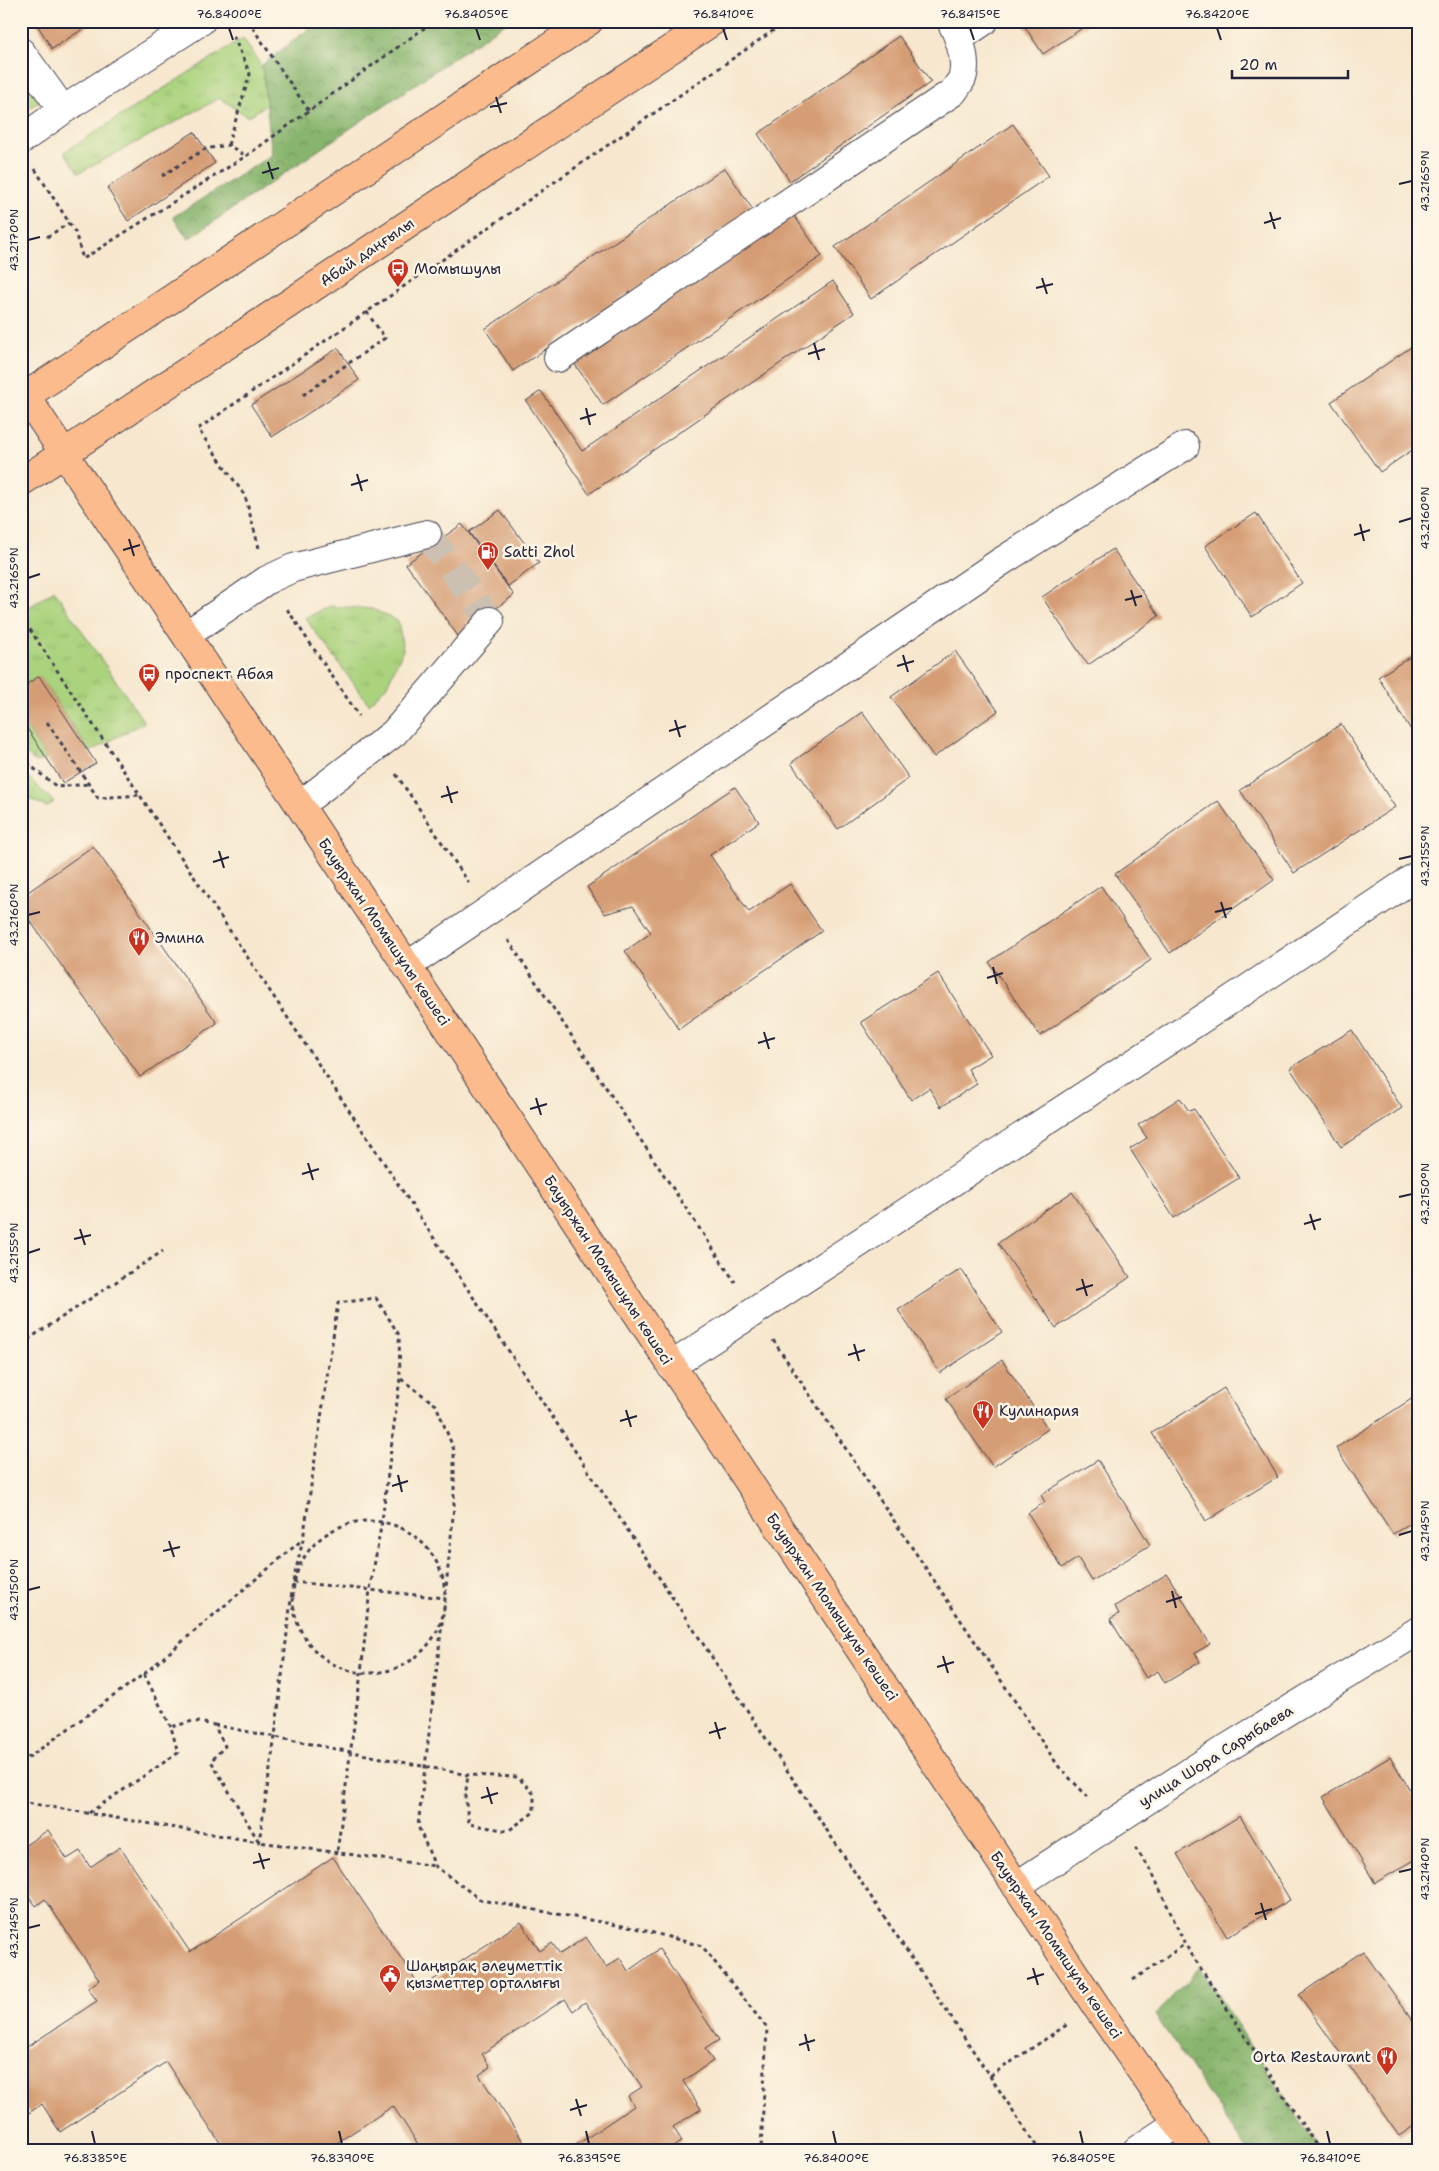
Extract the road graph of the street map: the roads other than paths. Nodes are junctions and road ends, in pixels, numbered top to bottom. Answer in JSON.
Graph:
{"nodes":[{"id":1,"x":201,"y":21,"type":"edge"},
{"id":2,"x":589,"y":21,"type":"edge"},
{"id":3,"x":713,"y":21,"type":"edge"},
{"id":4,"x":984,"y":21,"type":"edge"},
{"id":5,"x":955,"y":29,"type":"edge"},
{"id":6,"x":21,"y":52,"type":"edge"},
{"id":7,"x":62,"y":110,"type":"junction"},
{"id":8,"x":26,"y":151,"type":"edge"},
{"id":9,"x":558,"y":358,"type":"dead end"},
{"id":10,"x":23,"y":394,"type":"edge"},
{"id":11,"x":1185,"y":446,"type":"dead end"},
{"id":12,"x":65,"y":454,"type":"junction"},
{"id":13,"x":21,"y":482,"type":"edge"},
{"id":14,"x":427,"y":534,"type":"dead end"},
{"id":15,"x":490,"y":621,"type":"dead end"},
{"id":16,"x":186,"y":635,"type":"junction"},
{"id":17,"x":300,"y":805,"type":"junction"},
{"id":18,"x":1418,"y":875,"type":"edge"},
{"id":19,"x":407,"y":966,"type":"junction"},
{"id":20,"x":672,"y":1366,"type":"junction"},
{"id":21,"x":1418,"y":1631,"type":"edge"},
{"id":22,"x":1016,"y":1886,"type":"junction"},
{"id":23,"x":1178,"y":2123,"type":"junction"},
{"id":24,"x":1137,"y":2150,"type":"edge"},
{"id":25,"x":1196,"y":2150,"type":"edge"}],
"edges":[{"from":1,"to":7,"type":"street"},
{"from":2,"to":10,"type":"main road"},
{"from":3,"to":12,"type":"main road","name":"Абай даңғылы"},
{"from":4,"to":5,"type":"street"},
{"from":5,"to":9,"type":"street"},
{"from":6,"to":7,"type":"street"},
{"from":7,"to":8,"type":"street"},
{"from":10,"to":12,"type":"main road","name":"Бауыржан Момышұлы көшесі"},
{"from":11,"to":19,"type":"street"},
{"from":12,"to":13,"type":"main road","name":"Абай даңғылы"},
{"from":12,"to":16,"type":"main road","name":"Бауыржан Момышұлы көшесі"},
{"from":14,"to":16,"type":"street"},
{"from":15,"to":17,"type":"street"},
{"from":16,"to":17,"type":"main road","name":"Бауыржан Момышұлы көшесі"},
{"from":17,"to":19,"type":"main road","name":"Бауыржан Момышұлы көшесі"},
{"from":18,"to":20,"type":"street"},
{"from":19,"to":20,"type":"main road","name":"Бауыржан Момышұлы көшесі"},
{"from":20,"to":22,"type":"main road","name":"Бауыржан Момышұлы көшесі"},
{"from":21,"to":22,"type":"street","name":"улица Шора Сарыбаева"},
{"from":22,"to":23,"type":"main road","name":"Бауыржан Момышұлы көшесі"},
{"from":23,"to":24,"type":"street"},
{"from":23,"to":25,"type":"main road","name":"Бауыржан Момышұлы көшесі"}]}
